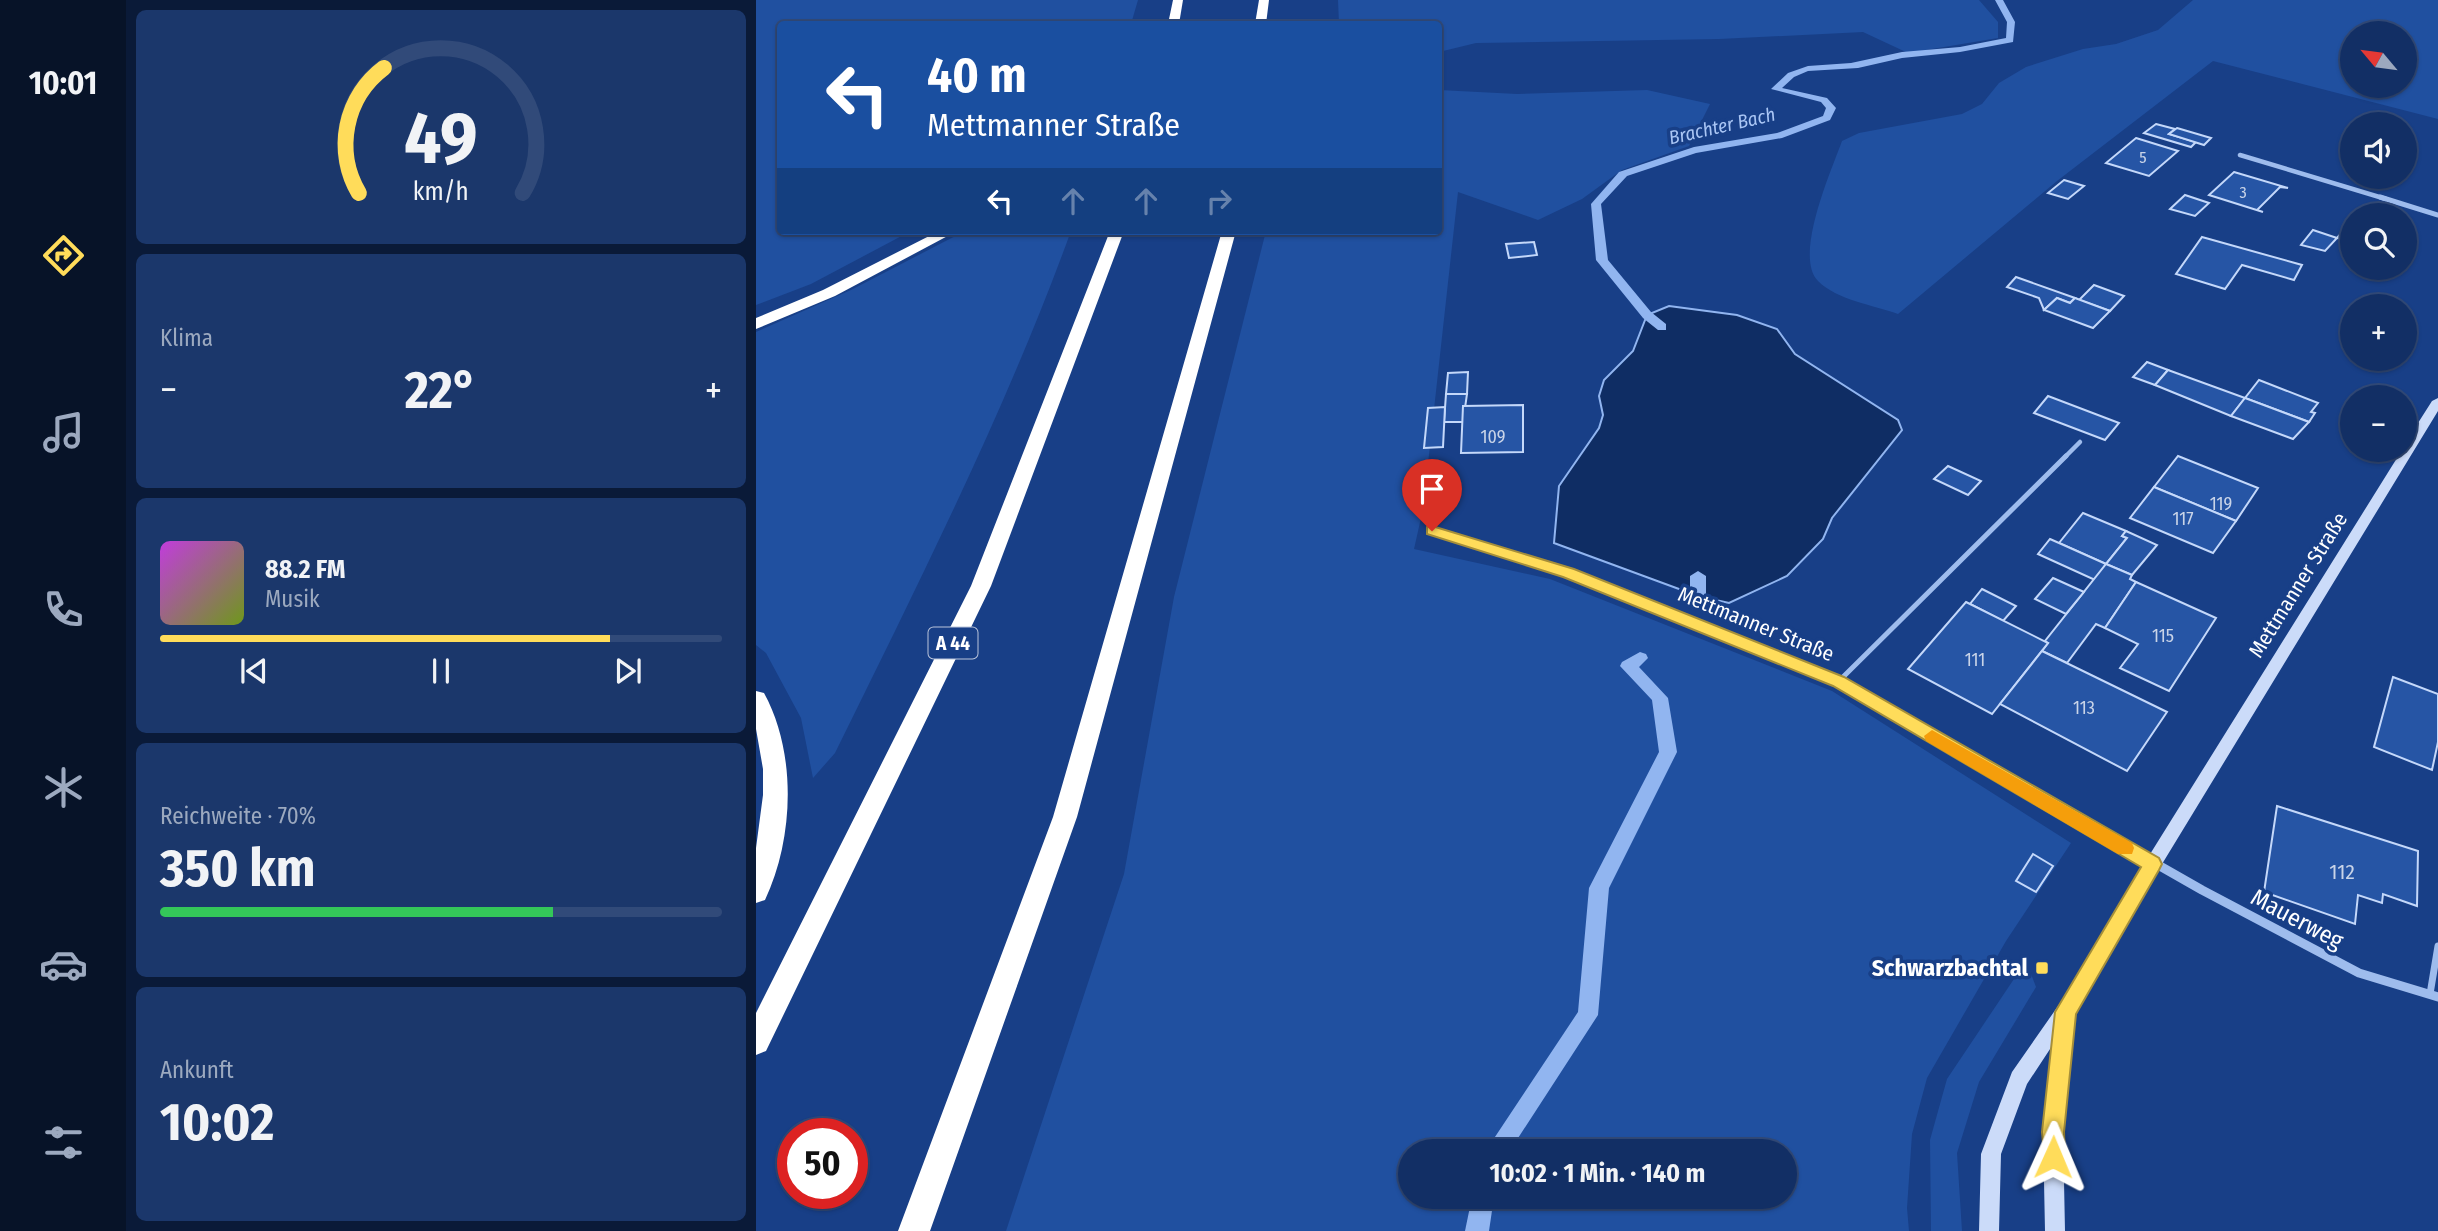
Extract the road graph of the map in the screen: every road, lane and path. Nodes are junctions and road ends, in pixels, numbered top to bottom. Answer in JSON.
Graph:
{"nodes":[{"id":1,"x":1178,"y":0,"type":"edge"},
{"id":2,"x":1265,"y":0,"type":"edge"},
{"id":3,"x":1173,"y":21,"type":"edge"},
{"id":4,"x":1262,"y":21,"type":"edge"},
{"id":5,"x":2240,"y":155,"type":"dead end"},
{"id":6,"x":2438,"y":215,"type":"edge"},
{"id":7,"x":942,"y":235,"type":"edge"},
{"id":8,"x":1115,"y":235,"type":"edge"},
{"id":9,"x":1228,"y":235,"type":"edge"},
{"id":10,"x":756,"y":324,"type":"edge"},
{"id":11,"x":2438,"y":401,"type":"edge"},
{"id":12,"x":2080,"y":442,"type":"dead end"},
{"id":13,"x":1432,"y":531,"type":"dead end"},
{"id":14,"x":1839,"y":682,"type":"junction"},
{"id":15,"x":756,"y":699,"type":"edge"},
{"id":16,"x":2153,"y":864,"type":"junction"},
{"id":17,"x":756,"y":892,"type":"edge"},
{"id":18,"x":2438,"y":946,"type":"edge"},
{"id":19,"x":2434,"y":996,"type":"edge"},
{"id":20,"x":2065,"y":1012,"type":"junction"},
{"id":21,"x":756,"y":1042,"type":"edge"},
{"id":22,"x":914,"y":1231,"type":"edge"},
{"id":23,"x":1989,"y":1231,"type":"edge"},
{"id":24,"x":2055,"y":1231,"type":"edge"}],
"edges":[{"from":1,"to":3,"type":"highway"},
{"from":2,"to":4,"type":"highway"},
{"from":5,"to":6,"type":"street"},
{"from":7,"to":10,"type":"highway"},
{"from":8,"to":21,"type":"highway","number":"A 44"},
{"from":9,"to":22,"type":"highway"},
{"from":11,"to":16,"type":"main road","name":"Mettmanner Straße"},
{"from":12,"to":14,"type":"lane"},
{"from":13,"to":14,"type":"street","name":"Mettmanner Straße"},
{"from":14,"to":16,"type":"street","name":"Mettmanner Straße"},
{"from":15,"to":17,"type":"highway"},
{"from":16,"to":19,"type":"street","name":"Mauerweg"},
{"from":16,"to":20,"type":"main road","name":"Mettmanner Straße"},
{"from":18,"to":19,"type":"lane","name":"Mauerweg"},
{"from":20,"to":23,"type":"main road","name":"Mettmanner Straße"},
{"from":20,"to":24,"type":"main road","name":"Mettmanner Straße"}]}
